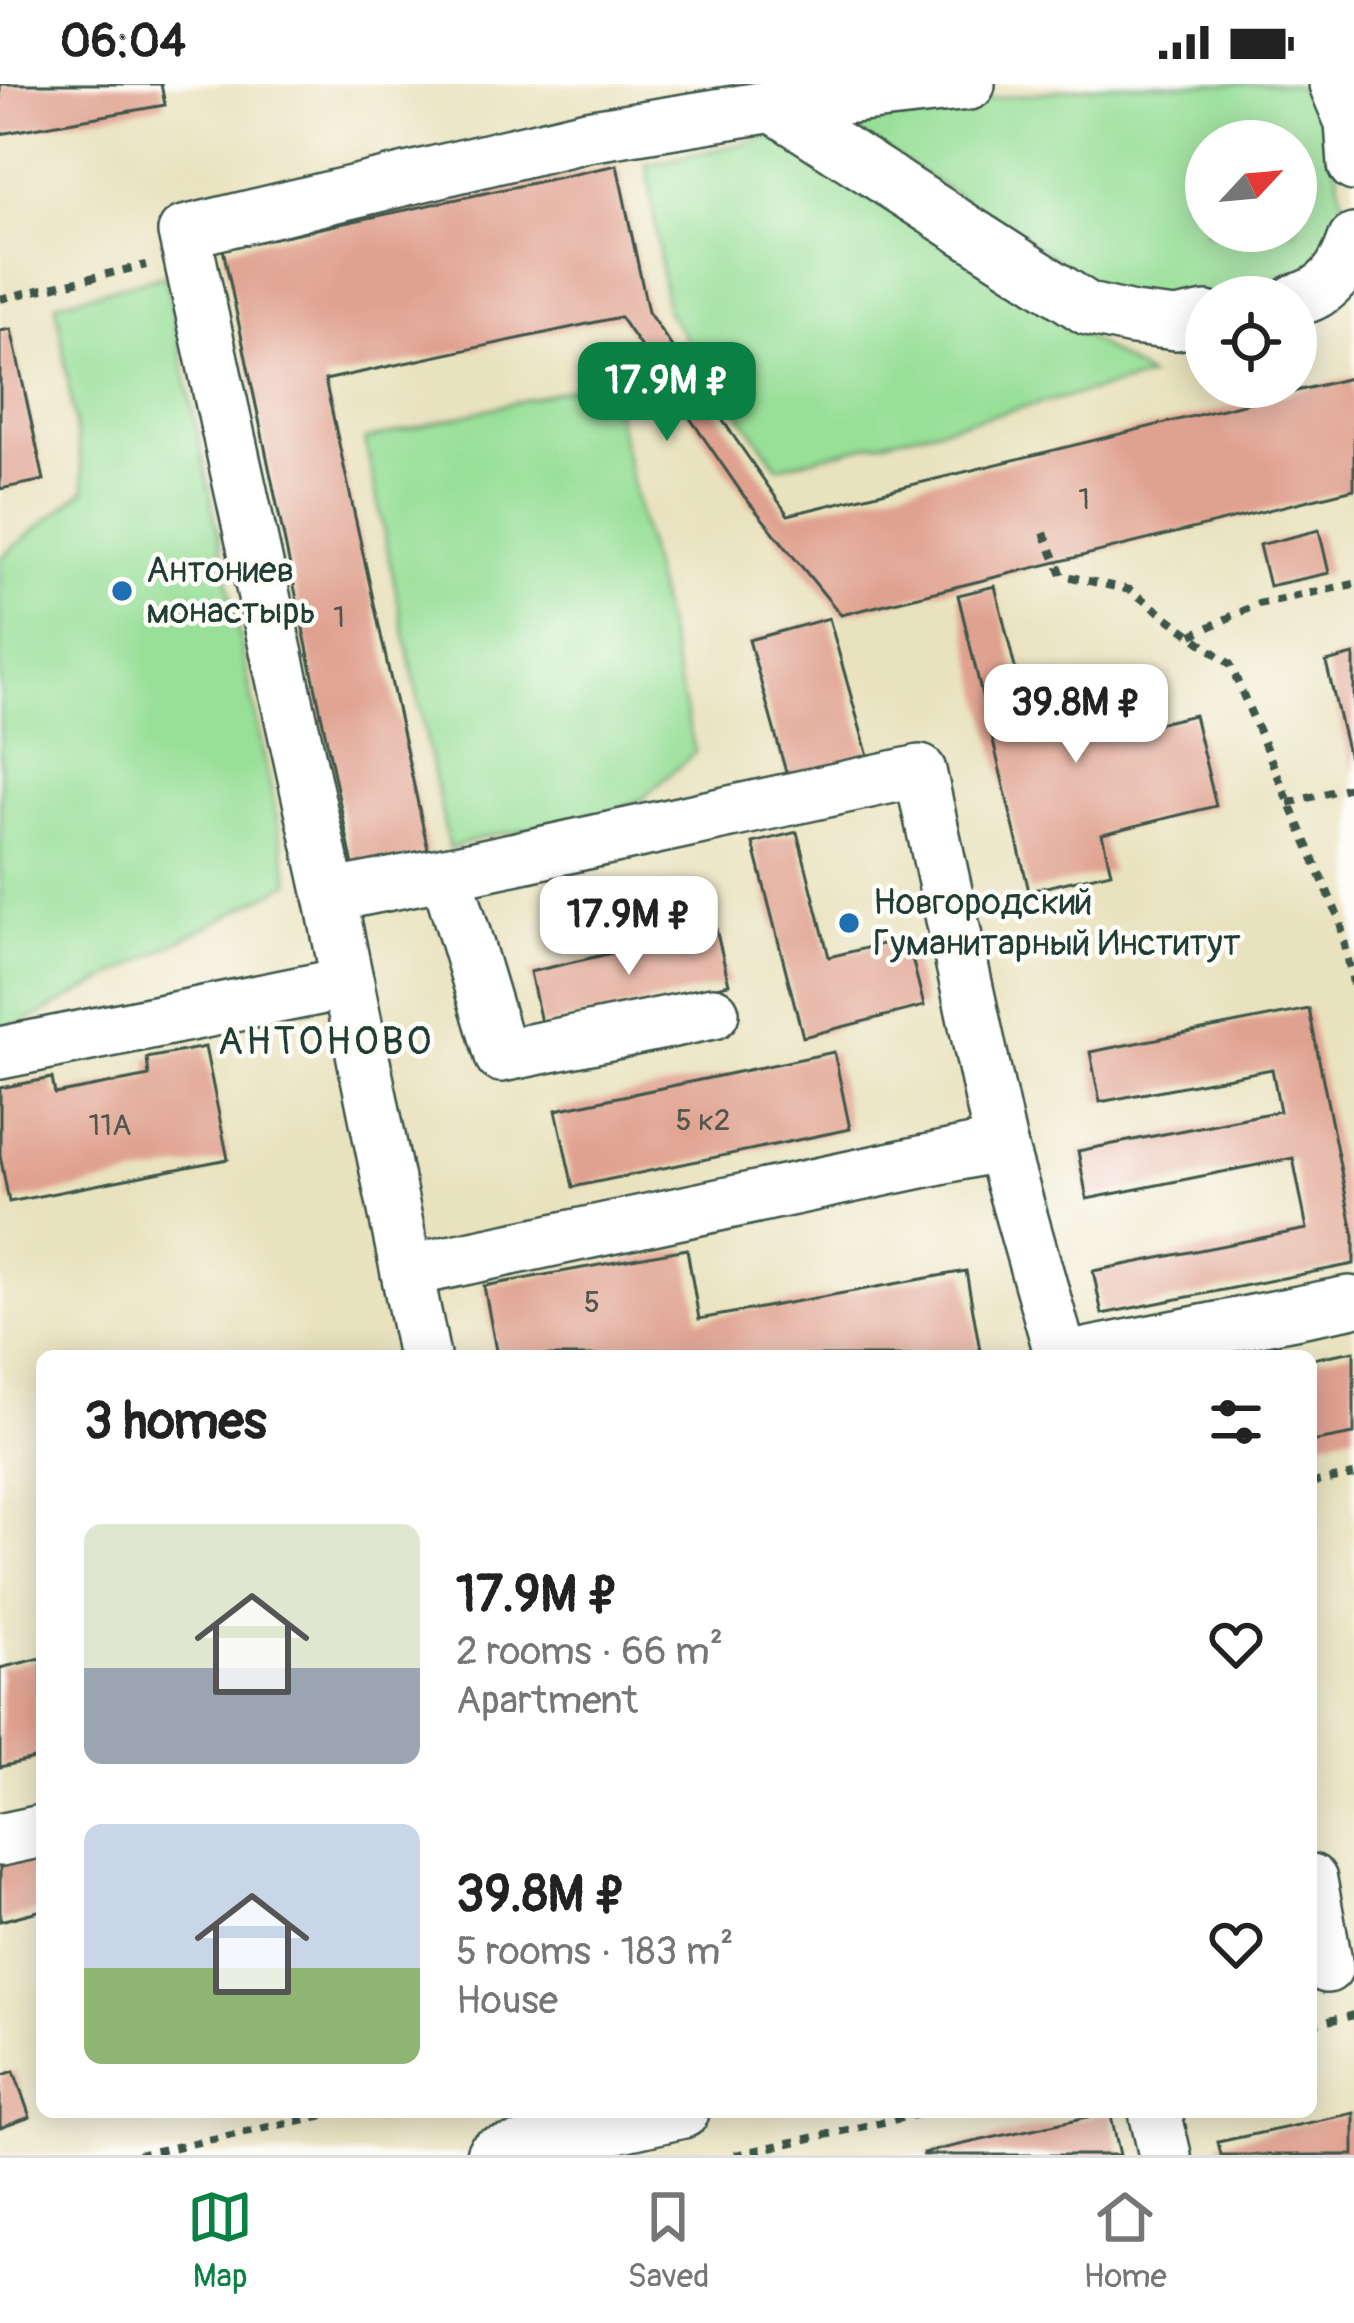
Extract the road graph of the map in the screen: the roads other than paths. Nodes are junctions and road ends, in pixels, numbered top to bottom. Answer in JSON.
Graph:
{"nodes":[{"id":1,"x":969,"y":84,"type":"edge"},
{"id":2,"x":1335,"y":84,"type":"edge"},
{"id":3,"x":773,"y":106,"type":"junction"},
{"id":4,"x":1354,"y":165,"type":"edge"},
{"id":5,"x":1354,"y":240,"type":"edge"},
{"id":6,"x":1317,"y":293,"type":"edge"},
{"id":7,"x":1185,"y":322,"type":"edge"},
{"id":8,"x":446,"y":873,"type":"junction"},
{"id":9,"x":330,"y":896,"type":"junction"},
{"id":10,"x":348,"y":983,"type":"junction"},
{"id":11,"x":713,"y":1013,"type":"dead end"},
{"id":12,"x":0,"y":1053,"type":"edge"},
{"id":13,"x":1001,"y":1145,"type":"junction"},
{"id":14,"x":407,"y":1271,"type":"junction"},
{"id":15,"x":1349,"y":1302,"type":"dead end"},
{"id":16,"x":423,"y":1350,"type":"edge"},
{"id":17,"x":1059,"y":1350,"type":"edge"},
{"id":18,"x":1106,"y":1350,"type":"edge"},
{"id":19,"x":36,"y":1832,"type":"edge"},
{"id":20,"x":0,"y":1840,"type":"edge"},
{"id":21,"x":1317,"y":1906,"type":"edge"},
{"id":22,"x":1331,"y":1967,"type":"edge"},
{"id":23,"x":655,"y":2118,"type":"edge"},
{"id":24,"x":1156,"y":2118,"type":"edge"},
{"id":25,"x":580,"y":2134,"type":"edge"},
{"id":26,"x":492,"y":2155,"type":"edge"},
{"id":27,"x":1165,"y":2155,"type":"edge"}],
"edges":[{"from":1,"to":3,"type":"street"},
{"from":2,"to":4,"type":"street"},
{"from":3,"to":7,"type":"street"},
{"from":3,"to":9,"type":"street"},
{"from":5,"to":6,"type":"street"},
{"from":8,"to":9,"type":"street"},
{"from":8,"to":11,"type":"street"},
{"from":8,"to":13,"type":"street"},
{"from":9,"to":10,"type":"street"},
{"from":10,"to":12,"type":"street"},
{"from":10,"to":14,"type":"street"},
{"from":13,"to":14,"type":"street"},
{"from":13,"to":17,"type":"street"},
{"from":14,"to":16,"type":"street"},
{"from":15,"to":18,"type":"street"},
{"from":19,"to":20,"type":"street"},
{"from":21,"to":22,"type":"street"},
{"from":23,"to":25,"type":"street"},
{"from":24,"to":27,"type":"street"},
{"from":25,"to":26,"type":"street"}]}
